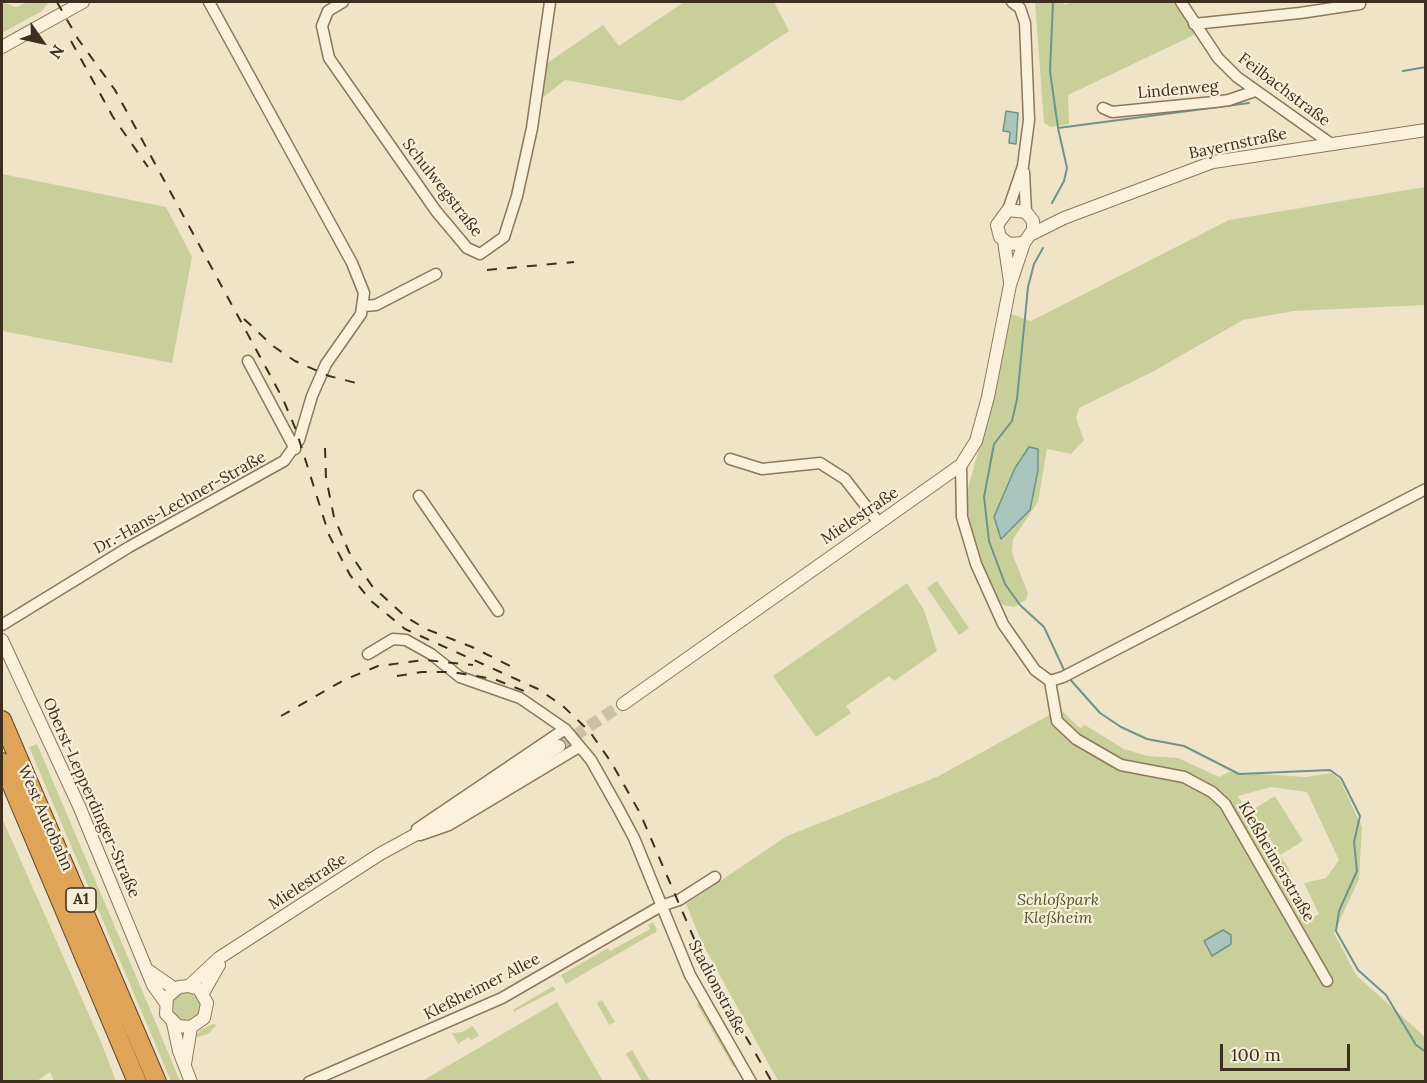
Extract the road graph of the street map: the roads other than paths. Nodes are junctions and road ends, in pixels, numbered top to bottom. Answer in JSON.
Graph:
{"nodes":[{"id":1,"x":83,"y":2,"type":"edge"},
{"id":2,"x":209,"y":2,"type":"edge"},
{"id":3,"x":343,"y":2,"type":"edge"},
{"id":4,"x":550,"y":2,"type":"edge"},
{"id":5,"x":1012,"y":2,"type":"edge"},
{"id":6,"x":1180,"y":2,"type":"edge"},
{"id":7,"x":1360,"y":3,"type":"dead end"},
{"id":8,"x":1194,"y":24,"type":"junction"},
{"id":9,"x":2,"y":47,"type":"edge"},
{"id":10,"x":1255,"y":91,"type":"junction"},
{"id":11,"x":1103,"y":108,"type":"dead end"},
{"id":12,"x":1425,"y":130,"type":"edge"},
{"id":13,"x":1330,"y":143,"type":"junction"},
{"id":14,"x":1023,"y":166,"type":"junction"},
{"id":15,"x":1008,"y":210,"type":"junction"},
{"id":16,"x":1029,"y":227,"type":"junction"},
{"id":17,"x":1004,"y":241,"type":"junction"},
{"id":18,"x":436,"y":274,"type":"dead end"},
{"id":19,"x":1010,"y":285,"type":"junction"},
{"id":20,"x":364,"y":306,"type":"junction"},
{"id":21,"x":248,"y":361,"type":"dead end"},
{"id":22,"x":295,"y":449,"type":"junction"},
{"id":23,"x":729,"y":459,"type":"dead end"},
{"id":24,"x":961,"y":465,"type":"junction"},
{"id":25,"x":1425,"y":489,"type":"edge"},
{"id":26,"x":418,"y":496,"type":"dead end"},
{"id":27,"x":879,"y":523,"type":"junction"},
{"id":28,"x":498,"y":611,"type":"dead end"},
{"id":29,"x":2,"y":625,"type":"edge"},
{"id":30,"x":2,"y":640,"type":"edge"},
{"id":31,"x":368,"y":654,"type":"dead end"},
{"id":32,"x":1050,"y":681,"type":"junction"},
{"id":33,"x":623,"y":704,"type":"tunnel mouth"},
{"id":34,"x":2,"y":720,"type":"edge"},
{"id":35,"x":565,"y":729,"type":"junction"},
{"id":36,"x":559,"y":746,"type":"tunnel mouth"},
{"id":37,"x":579,"y":747,"type":"junction"},
{"id":38,"x":2,"y":762,"type":"edge"},
{"id":39,"x":405,"y":839,"type":"junction"},
{"id":40,"x":715,"y":877,"type":"dead end"},
{"id":41,"x":662,"y":906,"type":"junction"},
{"id":42,"x":229,"y":953,"type":"junction"},
{"id":43,"x":149,"y":971,"type":"junction"},
{"id":44,"x":1327,"y":981,"type":"dead end"},
{"id":45,"x":189,"y":986,"type":"junction"},
{"id":46,"x":175,"y":989,"type":"junction"},
{"id":47,"x":203,"y":993,"type":"junction"},
{"id":48,"x":165,"y":1002,"type":"junction"},
{"id":49,"x":173,"y":1023,"type":"junction"},
{"id":50,"x":191,"y":1027,"type":"junction"},
{"id":51,"x":185,"y":1064,"type":"junction"},
{"id":52,"x":137,"y":1082,"type":"edge"},
{"id":53,"x":157,"y":1082,"type":"edge"},
{"id":54,"x":191,"y":1082,"type":"edge"},
{"id":55,"x":309,"y":1082,"type":"edge"},
{"id":56,"x":751,"y":1082,"type":"edge"}],
"edges":[{"from":1,"to":9,"type":"street"},
{"from":2,"to":20,"type":"street"},
{"from":3,"to":4,"type":"street","name":"Schulwegstraße"},
{"from":5,"to":14,"type":"street"},
{"from":6,"to":8,"type":"street","name":"Feilbachstraße"},
{"from":7,"to":8,"type":"street"},
{"from":8,"to":10,"type":"street","name":"Feilbachstraße"},
{"from":10,"to":11,"type":"street","name":"Lindenweg"},
{"from":10,"to":13,"type":"street","name":"Feilbachstraße"},
{"from":12,"to":13,"type":"street","name":"Bayernstraße"},
{"from":13,"to":16,"type":"street","name":"Bayernstraße"},
{"from":14,"to":15,"type":"street"},
{"from":14,"to":16,"type":"street"},
{"from":15,"to":16,"type":"street"},
{"from":15,"to":17,"type":"street","name":"Mielestraße"},
{"from":16,"to":17,"type":"street"},
{"from":16,"to":19,"type":"street","name":"Mielestraße"},
{"from":17,"to":19,"type":"street","name":"Mielestraße"},
{"from":18,"to":20,"type":"street"},
{"from":19,"to":24,"type":"street","name":"Mielestraße"},
{"from":20,"to":22,"type":"street","name":"Dr.-Hans-Lechner-Straße"},
{"from":21,"to":22,"type":"street"},
{"from":22,"to":29,"type":"street","name":"Dr.-Hans-Lechner-Straße"},
{"from":23,"to":27,"type":"street"},
{"from":24,"to":27,"type":"street","name":"Mielestraße"},
{"from":24,"to":32,"type":"street"},
{"from":25,"to":32,"type":"street"},
{"from":26,"to":28,"type":"street"},
{"from":27,"to":33,"type":"street","name":"Mielestraße"},
{"from":30,"to":43,"type":"street","name":"Oberst-Lepperdinger-Straße"},
{"from":31,"to":35,"type":"street","name":"Stadionstraße"},
{"from":32,"to":44,"type":"street","name":"Kleßheimerstraße"},
{"from":34,"to":53,"type":"highway","name":"West Autobahn","number":"A1"},
{"from":35,"to":37,"type":"street","name":"Stadionstraße"},
{"from":35,"to":39,"type":"street","name":"Mielestraße"},
{"from":36,"to":39,"type":"street","name":"Mielestraße"},
{"from":37,"to":39,"type":"street","name":"Mielestraße"},
{"from":37,"to":41,"type":"street","name":"Stadionstraße"},
{"from":38,"to":52,"type":"highway","name":"West Autobahn","number":"A1"},
{"from":39,"to":42,"type":"street","name":"Mielestraße"},
{"from":40,"to":41,"type":"street","name":"Kleßheimer Allee"},
{"from":41,"to":55,"type":"street","name":"Kleßheimer Allee"},
{"from":41,"to":56,"type":"street","name":"Stadionstraße"},
{"from":42,"to":45,"type":"street","name":"Mielestraße"},
{"from":42,"to":47,"type":"street","name":"Mielestraße"},
{"from":43,"to":46,"type":"street"},
{"from":43,"to":48,"type":"street","name":"Oberst-Lepperdinger-Straße"},
{"from":45,"to":46,"type":"street"},
{"from":45,"to":47,"type":"street"},
{"from":46,"to":48,"type":"street"},
{"from":47,"to":50,"type":"street","name":"Oberst-Lepperdinger-Straße"},
{"from":48,"to":49,"type":"street","name":"Oberst-Lepperdinger-Straße"},
{"from":49,"to":50,"type":"street"},
{"from":49,"to":51,"type":"street","name":"Oberst-Lepperdinger-Straße"},
{"from":50,"to":51,"type":"street","name":"Oberst-Lepperdinger-Straße"},
{"from":51,"to":54,"type":"street","name":"Oberst-Lepperdinger-Straße"}]}
